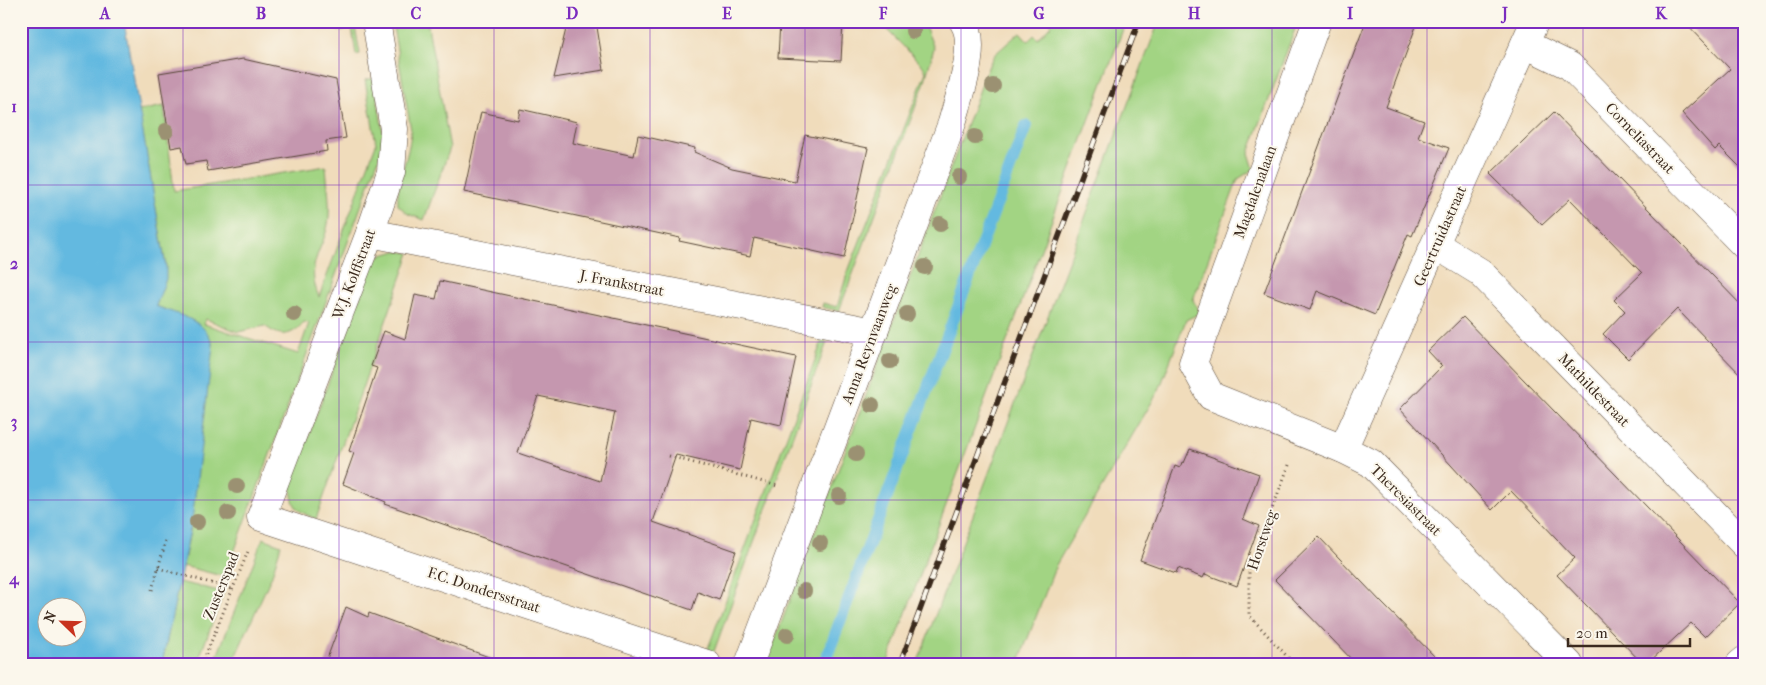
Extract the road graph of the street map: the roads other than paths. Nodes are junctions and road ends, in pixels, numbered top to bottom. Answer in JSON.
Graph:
{"nodes":[{"id":1,"x":376,"y":21,"type":"edge"},
{"id":2,"x":1317,"y":21,"type":"edge"},
{"id":3,"x":974,"y":24,"type":"edge"},
{"id":4,"x":1530,"y":32,"type":"edge"},
{"id":5,"x":370,"y":233,"type":"junction"},
{"id":6,"x":1436,"y":245,"type":"junction"},
{"id":7,"x":1745,"y":246,"type":"edge"},
{"id":8,"x":874,"y":332,"type":"junction"},
{"id":9,"x":1193,"y":363,"type":"joint"},
{"id":10,"x":1343,"y":449,"type":"junction"},
{"id":11,"x":261,"y":517,"type":"joint"},
{"id":12,"x":1745,"y":545,"type":"edge"},
{"id":13,"x":1745,"y":660,"type":"edge"},
{"id":14,"x":707,"y":664,"type":"edge"},
{"id":15,"x":749,"y":664,"type":"edge"},
{"id":16,"x":1569,"y":664,"type":"edge"},
{"id":17,"x":1740,"y":664,"type":"edge"}],
"edges":[{"from":1,"to":5,"type":"street","name":"W.J. Kolffstraat"},
{"from":2,"to":9,"type":"street","name":"Magdalenalaan"},
{"from":3,"to":8,"type":"street","name":"Anna Reynvaanweg"},
{"from":4,"to":6,"type":"street","name":"Geertruidastraat"},
{"from":4,"to":7,"type":"street","name":"Corneliastraat"},
{"from":5,"to":8,"type":"street","name":"J. Frankstraat"},
{"from":5,"to":11,"type":"street","name":"W.J. Kolffstraat"},
{"from":6,"to":10,"type":"street","name":"Geertruidastraat"},
{"from":6,"to":12,"type":"street","name":"Mathildestraat"},
{"from":8,"to":15,"type":"street","name":"Anna Reynvaanweg"},
{"from":9,"to":10,"type":"street","name":"Theresiastraat"},
{"from":10,"to":16,"type":"street","name":"Theresiastraat"},
{"from":11,"to":14,"type":"street","name":"F.C. Dondersstraat"},
{"from":13,"to":17,"type":"street"}]}
